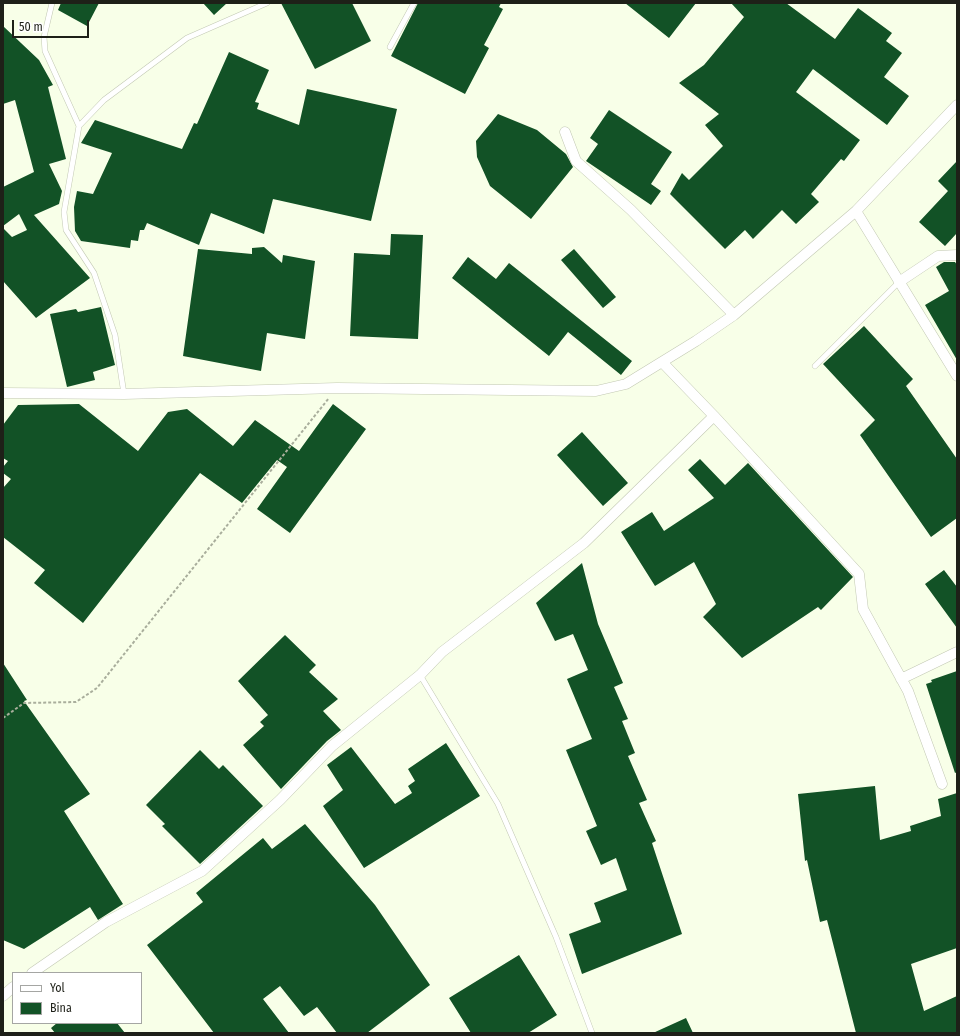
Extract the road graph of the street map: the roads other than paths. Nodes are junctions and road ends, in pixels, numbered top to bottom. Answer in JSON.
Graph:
{"nodes":[{"id":1,"x":52,"y":3,"type":"edge"},
{"id":2,"x":267,"y":3,"type":"edge"},
{"id":3,"x":414,"y":3,"type":"edge"},
{"id":4,"x":390,"y":47,"type":"dead end"},
{"id":5,"x":957,"y":105,"type":"edge"},
{"id":6,"x":79,"y":126,"type":"junction"},
{"id":7,"x":565,"y":132,"type":"dead end"},
{"id":8,"x":856,"y":211,"type":"junction"},
{"id":9,"x":957,"y":255,"type":"edge"},
{"id":10,"x":899,"y":282,"type":"junction"},
{"id":11,"x":734,"y":315,"type":"junction"},
{"id":12,"x":662,"y":362,"type":"junction"},
{"id":13,"x":815,"y":366,"type":"dead end"},
{"id":14,"x":957,"y":376,"type":"edge"},
{"id":15,"x":3,"y":393,"type":"edge"},
{"id":16,"x":124,"y":394,"type":"junction"},
{"id":17,"x":714,"y":416,"type":"junction"},
{"id":18,"x":957,"y":652,"type":"edge"},
{"id":19,"x":420,"y":676,"type":"junction"},
{"id":20,"x":901,"y":679,"type":"junction"},
{"id":21,"x":942,"y":784,"type":"dead end"},
{"id":22,"x":33,"y":972,"type":"edge"},
{"id":23,"x":12,"y":988,"type":"edge"},
{"id":24,"x":3,"y":996,"type":"edge"},
{"id":25,"x":592,"y":1033,"type":"edge"}],
"edges":[{"from":1,"to":6,"type":"lane"},
{"from":2,"to":6,"type":"lane"},
{"from":3,"to":4,"type":"lane"},
{"from":5,"to":8,"type":"street"},
{"from":6,"to":16,"type":"lane"},
{"from":7,"to":11,"type":"street"},
{"from":8,"to":10,"type":"street"},
{"from":8,"to":11,"type":"street"},
{"from":9,"to":10,"type":"street"},
{"from":10,"to":13,"type":"lane"},
{"from":10,"to":14,"type":"street"},
{"from":11,"to":12,"type":"street"},
{"from":12,"to":16,"type":"street"},
{"from":12,"to":17,"type":"street"},
{"from":15,"to":16,"type":"street"},
{"from":17,"to":19,"type":"street"},
{"from":17,"to":20,"type":"street"},
{"from":18,"to":20,"type":"street"},
{"from":19,"to":22,"type":"street"},
{"from":19,"to":25,"type":"lane"},
{"from":20,"to":21,"type":"street"},
{"from":23,"to":24,"type":"street"}]}
